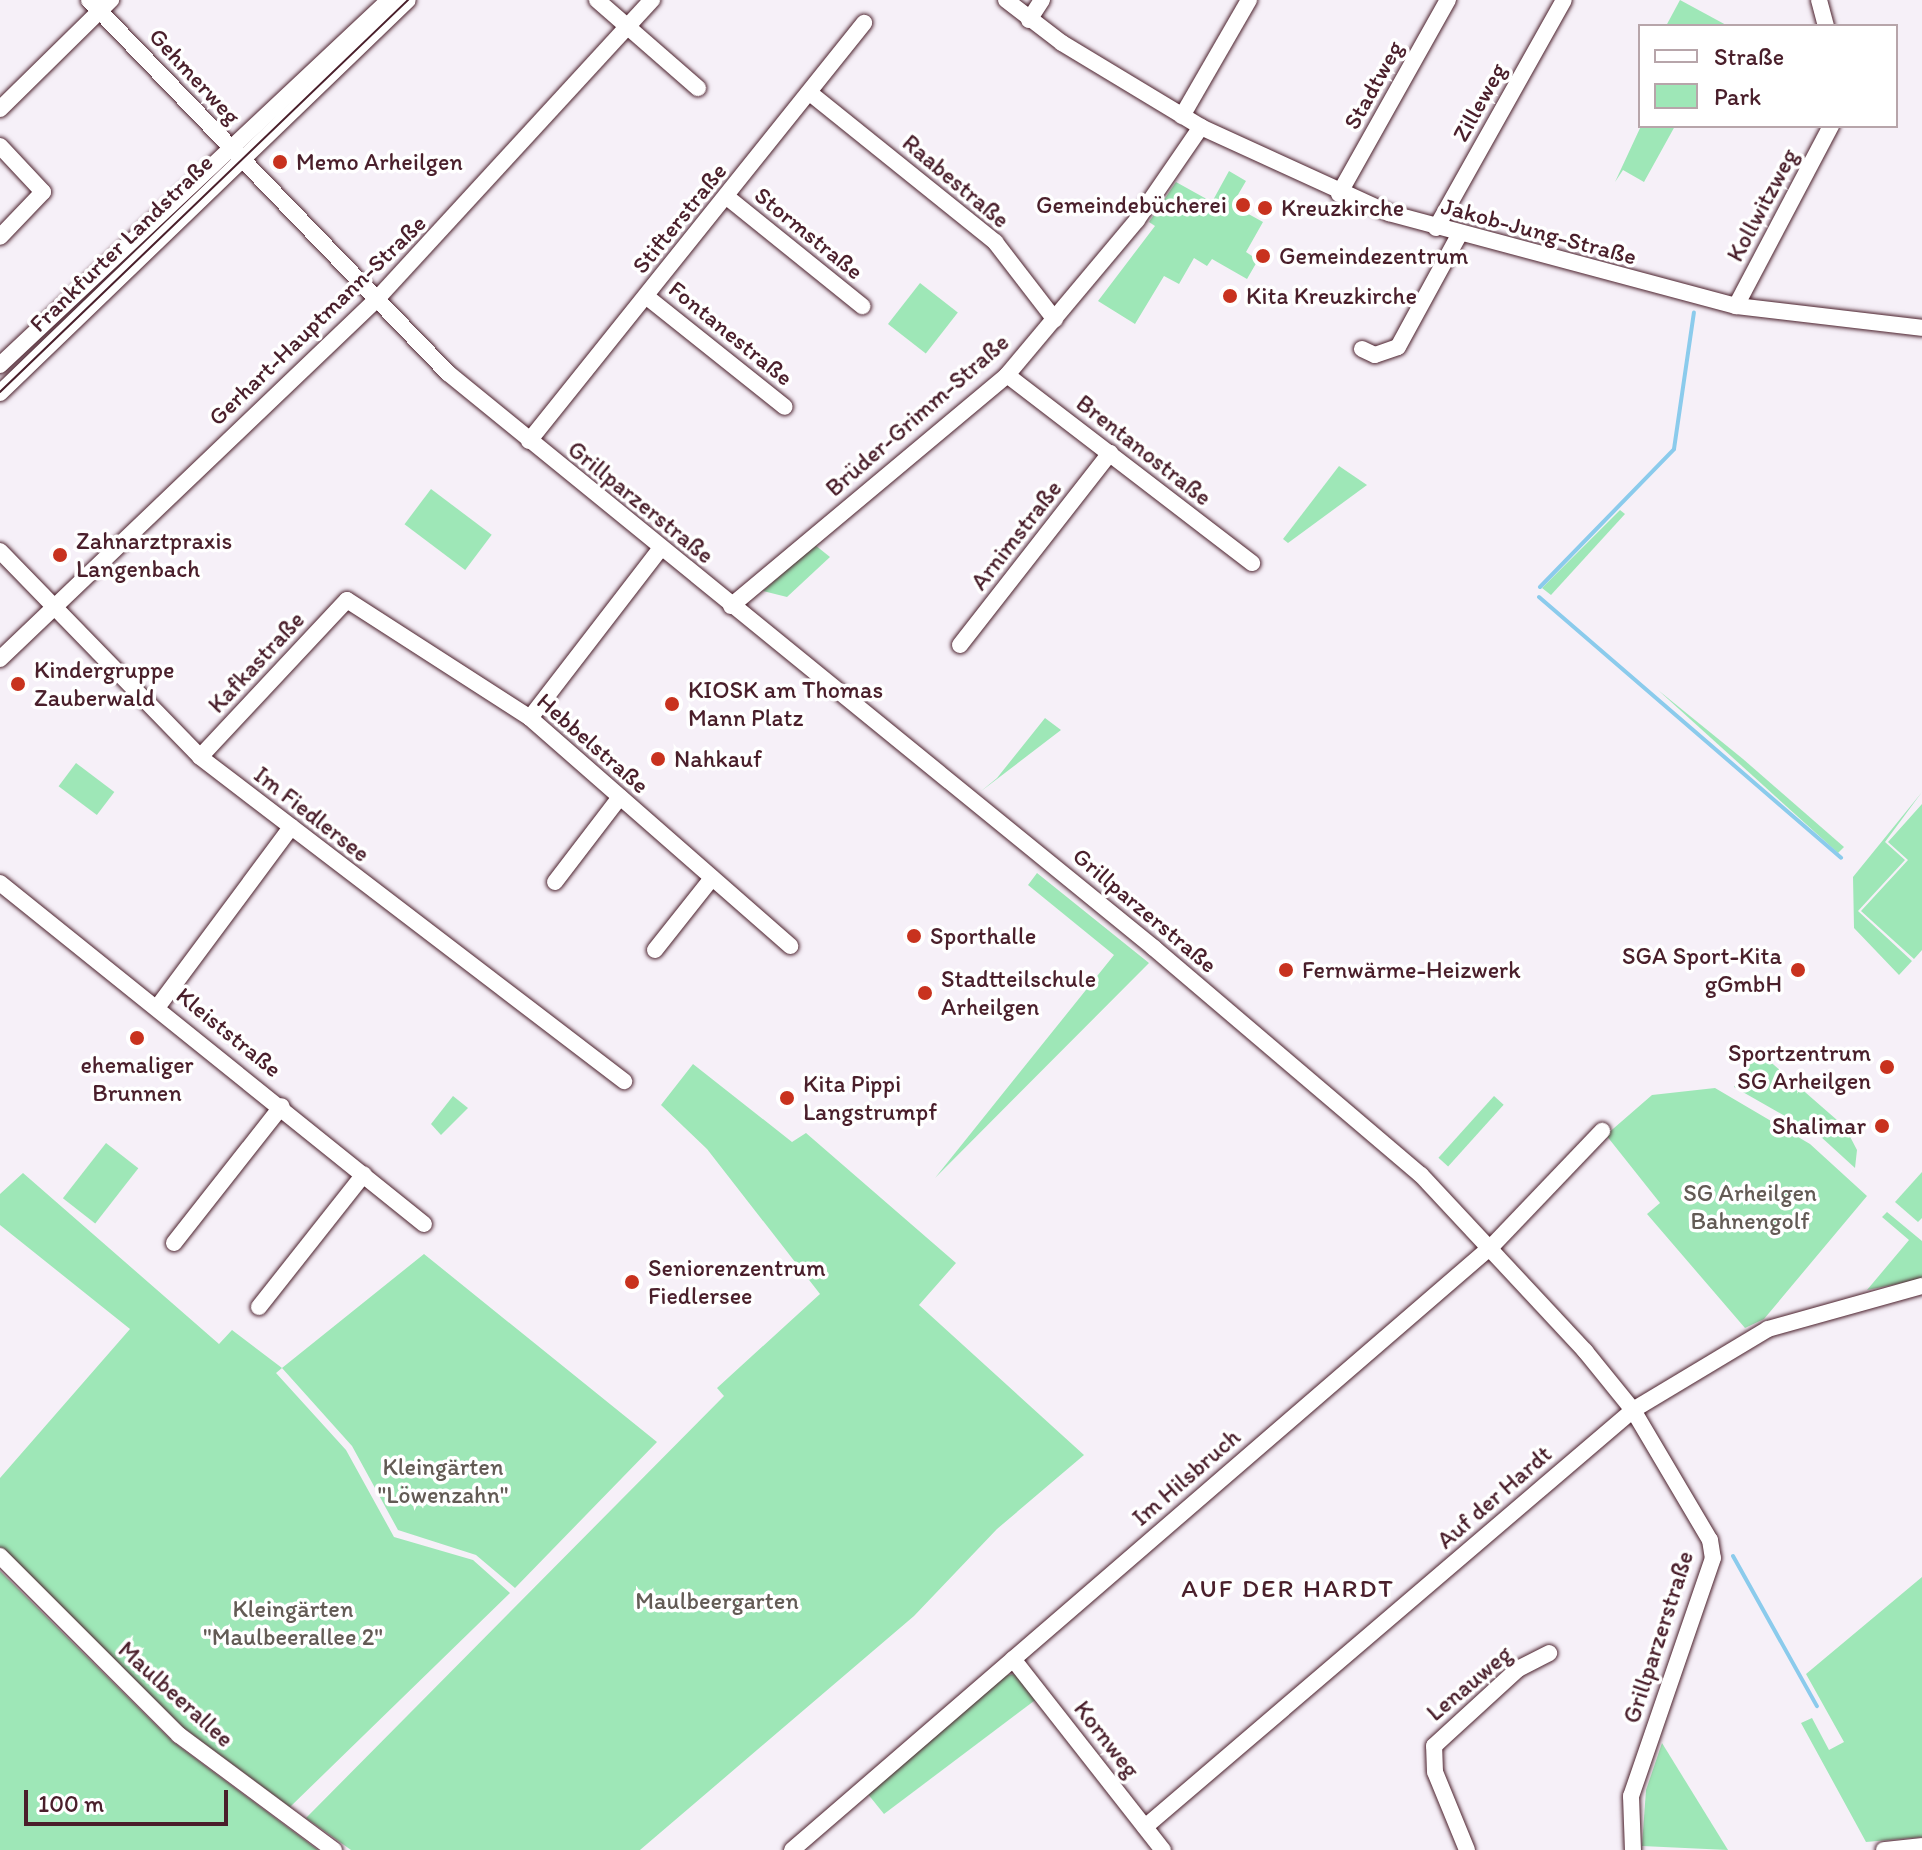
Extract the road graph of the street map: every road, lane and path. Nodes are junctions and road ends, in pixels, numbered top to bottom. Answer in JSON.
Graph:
{"nodes":[{"id":1,"x":389,"y":0,"type":"edge"},
{"id":2,"x":408,"y":0,"type":"edge"},
{"id":3,"x":597,"y":0,"type":"edge"},
{"id":4,"x":652,"y":0,"type":"edge"},
{"id":5,"x":1006,"y":0,"type":"edge"},
{"id":6,"x":1042,"y":0,"type":"edge"},
{"id":7,"x":1249,"y":0,"type":"edge"},
{"id":8,"x":1448,"y":0,"type":"edge"},
{"id":9,"x":1564,"y":0,"type":"edge"},
{"id":10,"x":1819,"y":0,"type":"edge"},
{"id":11,"x":100,"y":4,"type":"edge"},
{"id":12,"x":1029,"y":20,"type":"junction"},
{"id":13,"x":864,"y":23,"type":"dead end"},
{"id":14,"x":1825,"y":24,"type":"edge"},
{"id":15,"x":628,"y":28,"type":"junction"},
{"id":16,"x":698,"y":88,"type":"dead end"},
{"id":17,"x":810,"y":93,"type":"junction"},
{"id":18,"x":0,"y":109,"type":"edge"},
{"id":19,"x":1182,"y":116,"type":"junction"},
{"id":20,"x":1201,"y":127,"type":"junction"},
{"id":21,"x":1830,"y":128,"type":"edge"},
{"id":22,"x":0,"y":146,"type":"edge"},
{"id":23,"x":236,"y":156,"type":"junction"},
{"id":24,"x":1339,"y":194,"type":"junction"},
{"id":25,"x":727,"y":197,"type":"junction"},
{"id":26,"x":1436,"y":228,"type":"junction"},
{"id":27,"x":1459,"y":235,"type":"junction"},
{"id":28,"x":0,"y":237,"type":"edge"},
{"id":29,"x":647,"y":297,"type":"junction"},
{"id":30,"x":376,"y":300,"type":"junction"},
{"id":31,"x":862,"y":306,"type":"dead end"},
{"id":32,"x":1736,"y":306,"type":"junction"},
{"id":33,"x":1055,"y":320,"type":"junction"},
{"id":34,"x":1922,"y":328,"type":"edge"},
{"id":35,"x":1362,"y":349,"type":"dead end"},
{"id":36,"x":0,"y":365,"type":"edge"},
{"id":37,"x":1007,"y":375,"type":"junction"},
{"id":38,"x":0,"y":393,"type":"edge"},
{"id":39,"x":785,"y":407,"type":"dead end"},
{"id":40,"x":529,"y":441,"type":"junction"},
{"id":41,"x":1110,"y":453,"type":"junction"},
{"id":42,"x":661,"y":548,"type":"junction"},
{"id":43,"x":0,"y":551,"type":"edge"},
{"id":44,"x":1252,"y":563,"type":"dead end"},
{"id":45,"x":347,"y":600,"type":"joint"},
{"id":46,"x":731,"y":606,"type":"junction"},
{"id":47,"x":50,"y":607,"type":"junction"},
{"id":48,"x":960,"y":645,"type":"dead end"},
{"id":49,"x":0,"y":659,"type":"edge"},
{"id":50,"x":530,"y":718,"type":"junction"},
{"id":51,"x":200,"y":757,"type":"junction"},
{"id":52,"x":620,"y":797,"type":"junction"},
{"id":53,"x":291,"y":827,"type":"junction"},
{"id":54,"x":712,"y":878,"type":"junction"},
{"id":55,"x":555,"y":882,"type":"dead end"},
{"id":56,"x":0,"y":883,"type":"edge"},
{"id":57,"x":790,"y":946,"type":"dead end"},
{"id":58,"x":655,"y":950,"type":"dead end"},
{"id":59,"x":159,"y":1005,"type":"junction"},
{"id":60,"x":624,"y":1081,"type":"dead end"},
{"id":61,"x":282,"y":1106,"type":"junction"},
{"id":62,"x":1602,"y":1131,"type":"dead end"},
{"id":63,"x":364,"y":1174,"type":"junction"},
{"id":64,"x":424,"y":1224,"type":"dead end"},
{"id":65,"x":174,"y":1243,"type":"dead end"},
{"id":66,"x":1493,"y":1245,"type":"junction"},
{"id":67,"x":1922,"y":1286,"type":"edge"},
{"id":68,"x":259,"y":1307,"type":"dead end"},
{"id":69,"x":1633,"y":1410,"type":"junction"},
{"id":70,"x":0,"y":1556,"type":"edge"},
{"id":71,"x":1549,"y":1653,"type":"dead end"},
{"id":72,"x":1013,"y":1659,"type":"junction"},
{"id":73,"x":1145,"y":1827,"type":"junction"},
{"id":74,"x":1922,"y":1846,"type":"edge"},
{"id":75,"x":334,"y":1850,"type":"edge"},
{"id":76,"x":792,"y":1850,"type":"edge"},
{"id":77,"x":1163,"y":1850,"type":"edge"},
{"id":78,"x":1467,"y":1850,"type":"edge"},
{"id":79,"x":1633,"y":1850,"type":"edge"},
{"id":80,"x":1884,"y":1850,"type":"edge"}],
"edges":[{"from":1,"to":23,"type":"street","name":"Frankfurter Landstraße"},
{"from":2,"to":23,"type":"street","name":"Frankfurter Landstraße"},
{"from":3,"to":15,"type":"street"},
{"from":4,"to":15,"type":"street","name":"Gerhart-Hauptmann-Straße"},
{"from":5,"to":12,"type":"street","name":"Jakob-Jung-Straße"},
{"from":6,"to":12,"type":"street"},
{"from":7,"to":19,"type":"street"},
{"from":8,"to":24,"type":"street","name":"Stadtweg"},
{"from":9,"to":26,"type":"street","name":"Zilleweg"},
{"from":10,"to":14,"type":"street"},
{"from":11,"to":18,"type":"street"},
{"from":11,"to":23,"type":"street","name":"Gehmerweg"},
{"from":12,"to":19,"type":"street","name":"Jakob-Jung-Straße"},
{"from":13,"to":17,"type":"street","name":"Stifterstraße"},
{"from":15,"to":16,"type":"street"},
{"from":15,"to":30,"type":"street","name":"Gerhart-Hauptmann-Straße"},
{"from":17,"to":25,"type":"street","name":"Stifterstraße"},
{"from":17,"to":33,"type":"street","name":"Raabestraße"},
{"from":19,"to":20,"type":"street","name":"Jakob-Jung-Straße"},
{"from":20,"to":24,"type":"street","name":"Jakob-Jung-Straße"},
{"from":20,"to":33,"type":"street","name":"Brüder-Grimm-Straße"},
{"from":21,"to":32,"type":"street","name":"Kollwitzweg"},
{"from":22,"to":28,"type":"street"},
{"from":23,"to":30,"type":"street","name":"Grillparzerstraße"},
{"from":23,"to":36,"type":"street","name":"Frankfurter Landstraße"},
{"from":23,"to":38,"type":"street","name":"Frankfurter Landstraße"},
{"from":24,"to":26,"type":"street","name":"Jakob-Jung-Straße"},
{"from":25,"to":29,"type":"street","name":"Stifterstraße"},
{"from":25,"to":31,"type":"street","name":"Stormstraße"},
{"from":26,"to":27,"type":"street","name":"Jakob-Jung-Straße"},
{"from":27,"to":32,"type":"street","name":"Jakob-Jung-Straße"},
{"from":27,"to":35,"type":"street"},
{"from":29,"to":39,"type":"street","name":"Fontanestraße"},
{"from":29,"to":40,"type":"street","name":"Stifterstraße"},
{"from":30,"to":40,"type":"street","name":"Grillparzerstraße"},
{"from":30,"to":47,"type":"street","name":"Gerhart-Hauptmann-Straße"},
{"from":32,"to":34,"type":"street","name":"Jakob-Jung-Straße"},
{"from":33,"to":37,"type":"street","name":"Brüder-Grimm-Straße"},
{"from":37,"to":41,"type":"street","name":"Brentanostraße"},
{"from":37,"to":46,"type":"street","name":"Brüder-Grimm-Straße"},
{"from":40,"to":42,"type":"street","name":"Grillparzerstraße"},
{"from":41,"to":44,"type":"street","name":"Brentanostraße"},
{"from":41,"to":48,"type":"street","name":"Arnimstraße"},
{"from":42,"to":46,"type":"street","name":"Grillparzerstraße"},
{"from":42,"to":50,"type":"street"},
{"from":43,"to":47,"type":"street","name":"Im Fiedlersee"},
{"from":45,"to":50,"type":"street","name":"Hebbelstraße"},
{"from":45,"to":51,"type":"street","name":"Kafkastraße"},
{"from":46,"to":66,"type":"street","name":"Grillparzerstraße"},
{"from":47,"to":49,"type":"street","name":"Gerhart-Hauptmann-Straße"},
{"from":47,"to":51,"type":"street","name":"Im Fiedlersee"},
{"from":50,"to":52,"type":"street","name":"Hebbelstraße"},
{"from":51,"to":53,"type":"street","name":"Im Fiedlersee"},
{"from":52,"to":54,"type":"street","name":"Hebbelstraße"},
{"from":52,"to":55,"type":"street"},
{"from":53,"to":59,"type":"street"},
{"from":53,"to":60,"type":"street","name":"Im Fiedlersee"},
{"from":54,"to":57,"type":"street","name":"Hebbelstraße"},
{"from":54,"to":58,"type":"street"},
{"from":56,"to":59,"type":"street","name":"Kleiststraße"},
{"from":59,"to":61,"type":"street","name":"Kleiststraße"},
{"from":61,"to":63,"type":"street","name":"Kleiststraße"},
{"from":61,"to":65,"type":"street"},
{"from":62,"to":66,"type":"street","name":"Im Hilsbruch"},
{"from":63,"to":64,"type":"street","name":"Kleiststraße"},
{"from":63,"to":68,"type":"street"},
{"from":66,"to":69,"type":"street","name":"Grillparzerstraße"},
{"from":66,"to":72,"type":"street","name":"Im Hilsbruch"},
{"from":67,"to":69,"type":"street","name":"Auf der Hardt"},
{"from":69,"to":73,"type":"street","name":"Auf der Hardt"},
{"from":69,"to":79,"type":"street","name":"Grillparzerstraße"},
{"from":70,"to":75,"type":"street","name":"Maulbeerallee"},
{"from":71,"to":78,"type":"street","name":"Lenauweg"},
{"from":72,"to":73,"type":"street","name":"Kornweg"},
{"from":72,"to":76,"type":"street","name":"Im Hilsbruch"},
{"from":73,"to":77,"type":"street","name":"Kornweg"},
{"from":74,"to":80,"type":"street"}]}
